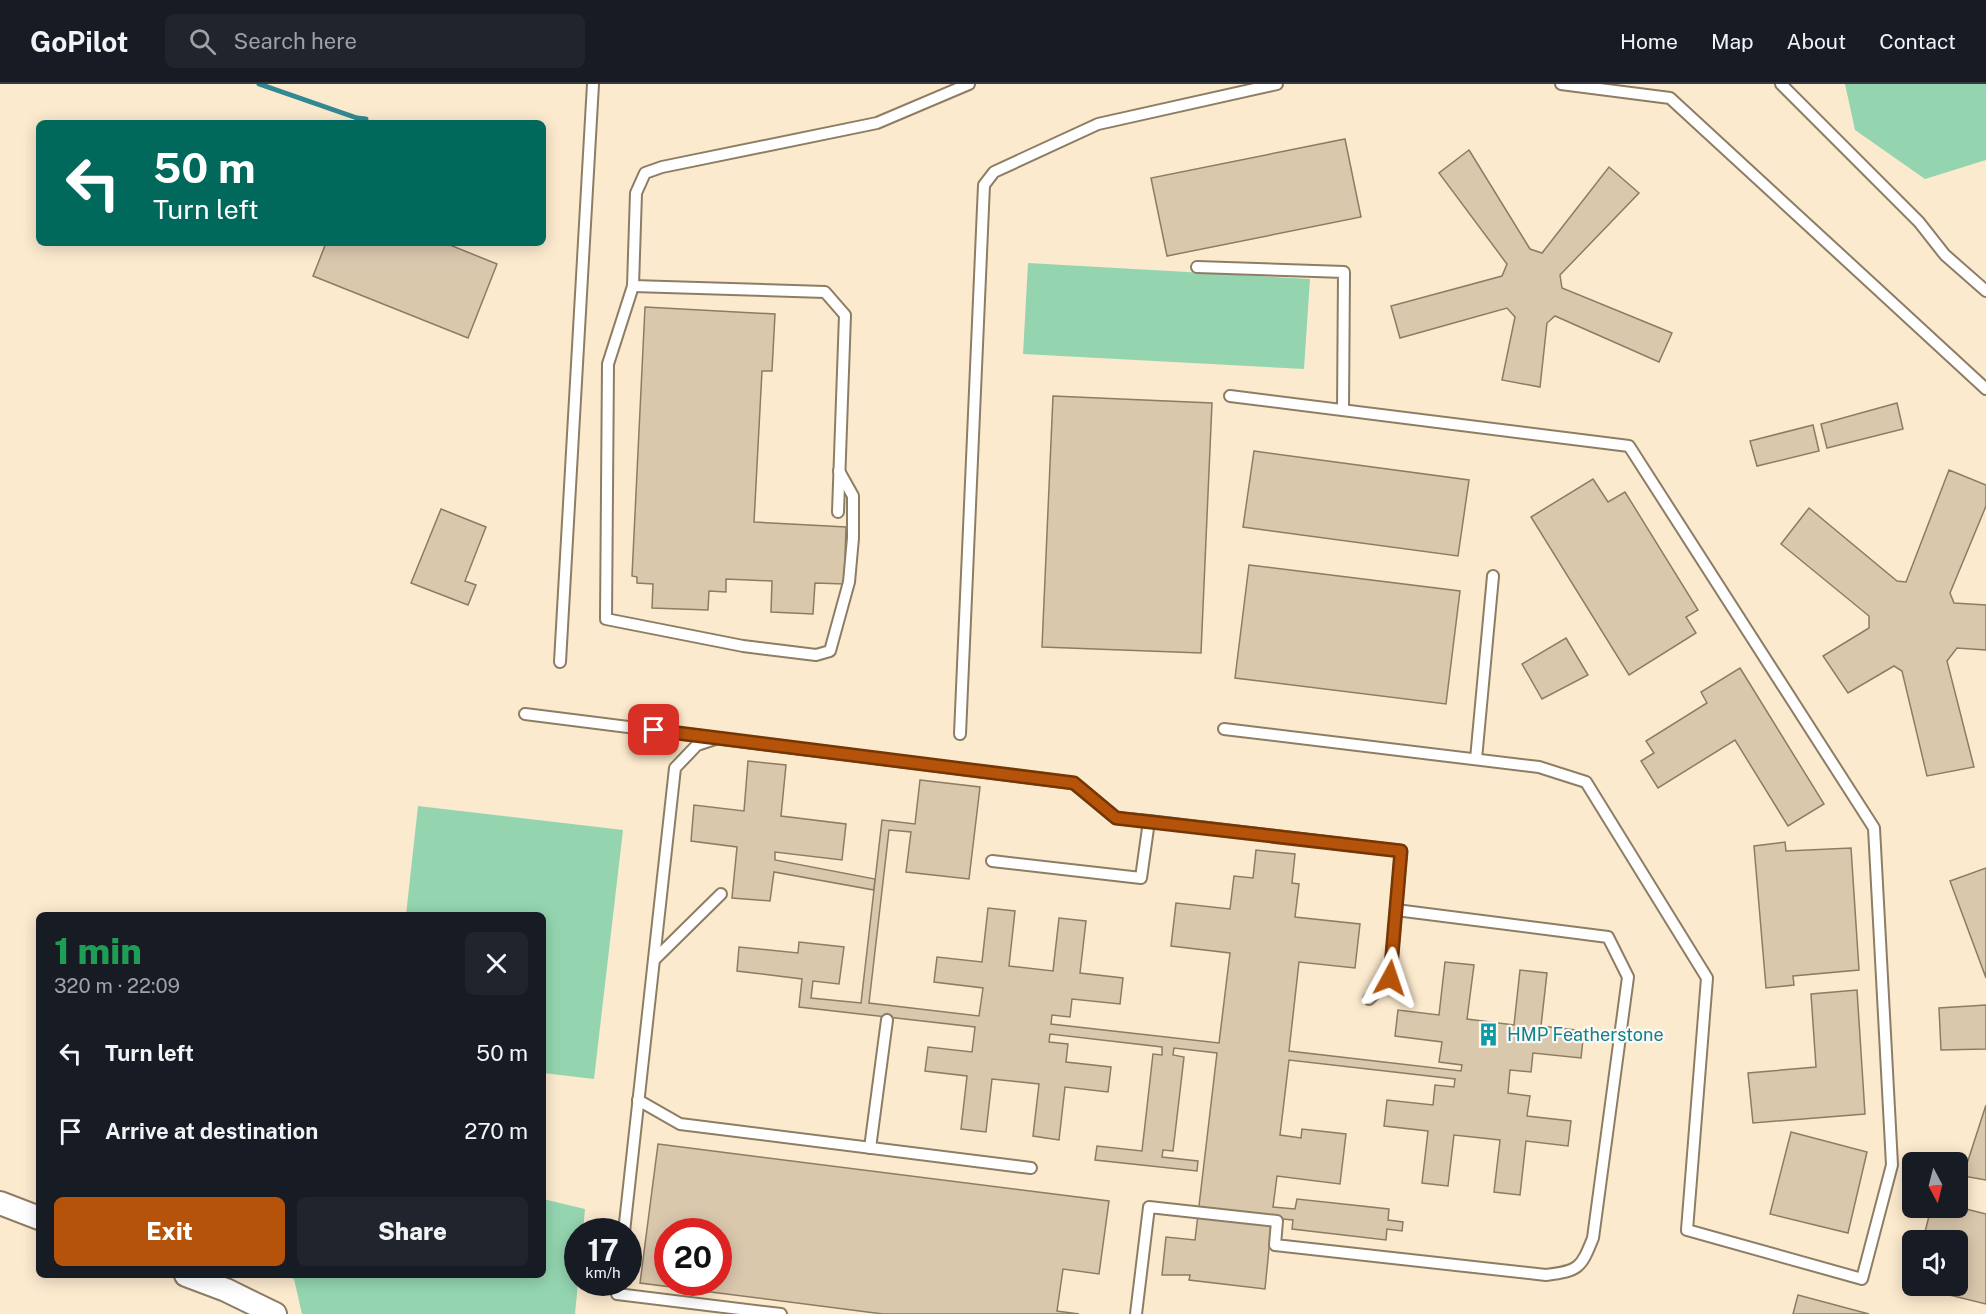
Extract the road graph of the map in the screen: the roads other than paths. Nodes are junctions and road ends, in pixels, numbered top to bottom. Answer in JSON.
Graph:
{"nodes":[{"id":1,"x":593,"y":84,"type":"edge"},
{"id":2,"x":969,"y":84,"type":"edge"},
{"id":3,"x":1276,"y":84,"type":"edge"},
{"id":4,"x":1561,"y":84,"type":"edge"},
{"id":5,"x":1781,"y":84,"type":"edge"},
{"id":6,"x":1197,"y":267,"type":"dead end"},
{"id":7,"x":633,"y":286,"type":"junction"},
{"id":8,"x":1986,"y":291,"type":"edge"},
{"id":9,"x":1986,"y":389,"type":"edge"},
{"id":10,"x":1230,"y":396,"type":"dead end"},
{"id":11,"x":1344,"y":410,"type":"junction"},
{"id":12,"x":839,"y":471,"type":"junction"},
{"id":13,"x":838,"y":512,"type":"dead end"},
{"id":14,"x":1493,"y":576,"type":"dead end"},
{"id":15,"x":560,"y":662,"type":"dead end"},
{"id":16,"x":525,"y":714,"type":"dead end"},
{"id":17,"x":1224,"y":729,"type":"dead end"},
{"id":18,"x":960,"y":734,"type":"dead end"},
{"id":19,"x":718,"y":738,"type":"junction"},
{"id":20,"x":1476,"y":759,"type":"junction"},
{"id":21,"x":1149,"y":821,"type":"junction"},
{"id":22,"x":992,"y":861,"type":"dead end"},
{"id":23,"x":721,"y":894,"type":"dead end"},
{"id":24,"x":1396,"y":910,"type":"junction"},
{"id":25,"x":654,"y":960,"type":"junction"},
{"id":26,"x":1369,"y":999,"type":"dead end"},
{"id":27,"x":886,"y":1020,"type":"dead end"},
{"id":28,"x":638,"y":1100,"type":"junction"},
{"id":29,"x":870,"y":1148,"type":"junction"},
{"id":30,"x":1031,"y":1168,"type":"dead end"},
{"id":31,"x":0,"y":1203,"type":"edge"},
{"id":32,"x":36,"y":1217,"type":"edge"},
{"id":33,"x":625,"y":1218,"type":"edge"},
{"id":34,"x":194,"y":1278,"type":"edge"},
{"id":35,"x":633,"y":1296,"type":"edge"},
{"id":36,"x":275,"y":1314,"type":"edge"},
{"id":37,"x":781,"y":1314,"type":"edge"},
{"id":38,"x":1136,"y":1314,"type":"edge"}],
"edges":[{"from":1,"to":15,"type":"lane"},
{"from":2,"to":7,"type":"lane"},
{"from":3,"to":18,"type":"lane"},
{"from":4,"to":9,"type":"lane"},
{"from":5,"to":8,"type":"lane"},
{"from":6,"to":11,"type":"lane"},
{"from":7,"to":12,"type":"lane"},
{"from":7,"to":12,"type":"lane"},
{"from":10,"to":11,"type":"lane"},
{"from":11,"to":20,"type":"lane"},
{"from":12,"to":13,"type":"lane"},
{"from":14,"to":20,"type":"lane"},
{"from":16,"to":19,"type":"lane"},
{"from":17,"to":20,"type":"lane"},
{"from":19,"to":21,"type":"lane"},
{"from":19,"to":25,"type":"lane"},
{"from":21,"to":22,"type":"lane"},
{"from":21,"to":24,"type":"lane"},
{"from":23,"to":25,"type":"lane"},
{"from":24,"to":26,"type":"lane"},
{"from":24,"to":38,"type":"lane"},
{"from":25,"to":28,"type":"lane"},
{"from":27,"to":29,"type":"lane"},
{"from":28,"to":29,"type":"lane"},
{"from":28,"to":33,"type":"lane"},
{"from":29,"to":30,"type":"lane"},
{"from":31,"to":32,"type":"street"},
{"from":34,"to":36,"type":"street"},
{"from":35,"to":37,"type":"lane"}]}
